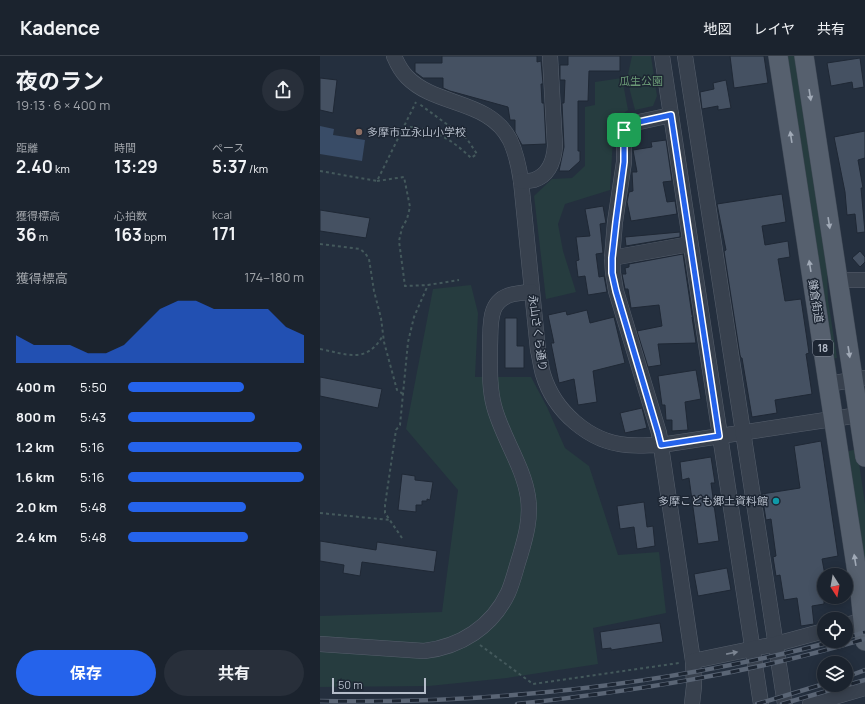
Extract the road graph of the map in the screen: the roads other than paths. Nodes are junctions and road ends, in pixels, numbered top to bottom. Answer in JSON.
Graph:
{"nodes":[{"id":1,"x":394,"y":56,"type":"edge"},
{"id":2,"x":550,"y":56,"type":"edge"},
{"id":3,"x":662,"y":56,"type":"edge"},
{"id":4,"x":685,"y":56,"type":"edge"},
{"id":5,"x":778,"y":56,"type":"edge"},
{"id":6,"x":804,"y":56,"type":"edge"},
{"id":7,"x":671,"y":115,"type":"junction"},
{"id":8,"x":521,"y":181,"type":"junction"},
{"id":9,"x":690,"y":244,"type":"junction"},
{"id":10,"x":612,"y":258,"type":"junction"},
{"id":11,"x":838,"y":280,"type":"junction"},
{"id":12,"x":865,"y":280,"type":"edge"},
{"id":13,"x":532,"y":292,"type":"junction"},
{"id":14,"x":859,"y":379,"type":"edge"},
{"id":15,"x":828,"y":384,"type":"junction"},
{"id":16,"x":858,"y":415,"type":"junction"},
{"id":17,"x":833,"y":419,"type":"junction"},
{"id":18,"x":743,"y":432,"type":"junction"},
{"id":19,"x":719,"y":436,"type":"junction"},
{"id":20,"x":661,"y":445,"type":"junction"},
{"id":21,"x":865,"y":457,"type":"edge"},
{"id":22,"x":858,"y":622,"type":"edge"},
{"id":23,"x":817,"y":633,"type":"edge"},
{"id":24,"x":865,"y":641,"type":"edge"},
{"id":25,"x":320,"y":644,"type":"edge"},
{"id":26,"x":776,"y":644,"type":"junction"},
{"id":27,"x":753,"y":649,"type":"junction"},
{"id":28,"x":693,"y":661,"type":"junction"},
{"id":29,"x":865,"y":688,"type":"edge"},
{"id":30,"x":692,"y":704,"type":"edge"},
{"id":31,"x":761,"y":704,"type":"edge"},
{"id":32,"x":786,"y":704,"type":"edge"},
{"id":33,"x":810,"y":704,"type":"edge"}],
"edges":[{"from":1,"to":8,"type":"street","name":"永山さくら通り"},
{"from":2,"to":8,"type":"street"},
{"from":3,"to":7,"type":"street"},
{"from":4,"to":18,"type":"street"},
{"from":15,"to":5,"type":"main road","name":"鎌倉街道","number":"18","one_way":true},
{"from":6,"to":11,"type":"main road","number":"18","one_way":true},
{"from":7,"to":9,"type":"street"},
{"from":7,"to":10,"type":"street"},
{"from":8,"to":13,"type":"street","name":"永山さくら通り"},
{"from":9,"to":10,"type":"street"},
{"from":9,"to":19,"type":"street"},
{"from":10,"to":20,"type":"street"},
{"from":11,"to":12,"type":"street"},
{"from":11,"to":14,"type":"main road","number":"18","one_way":true},
{"from":13,"to":20,"type":"street","name":"永山さくら通り"},
{"from":13,"to":25,"type":"street"},
{"from":14,"to":15,"type":"street"},
{"from":14,"to":16,"type":"main road","number":"18"},
{"from":15,"to":17,"type":"main road","name":"鎌倉街道","number":"18"},
{"from":16,"to":17,"type":"street","name":"永山さくら通り"},
{"from":16,"to":21,"type":"main road","number":"18"},
{"from":17,"to":18,"type":"street","name":"永山さくら通り"},
{"from":22,"to":17,"type":"main road","name":"鎌倉街道","number":"18","one_way":true},
{"from":18,"to":19,"type":"street","name":"永山さくら通り"},
{"from":18,"to":26,"type":"street"},
{"from":19,"to":20,"type":"street","name":"永山さくら通り"},
{"from":19,"to":27,"type":"street"},
{"from":20,"to":28,"type":"street"},
{"from":22,"to":24,"type":"main road","name":"鎌倉街道","number":"18"},
{"from":23,"to":26,"type":"street"},
{"from":26,"to":27,"type":"street"},
{"from":26,"to":32,"type":"street"},
{"from":28,"to":27,"type":"street","one_way":true},
{"from":27,"to":31,"type":"street"},
{"from":28,"to":30,"type":"street"},
{"from":29,"to":33,"type":"street"}]}
